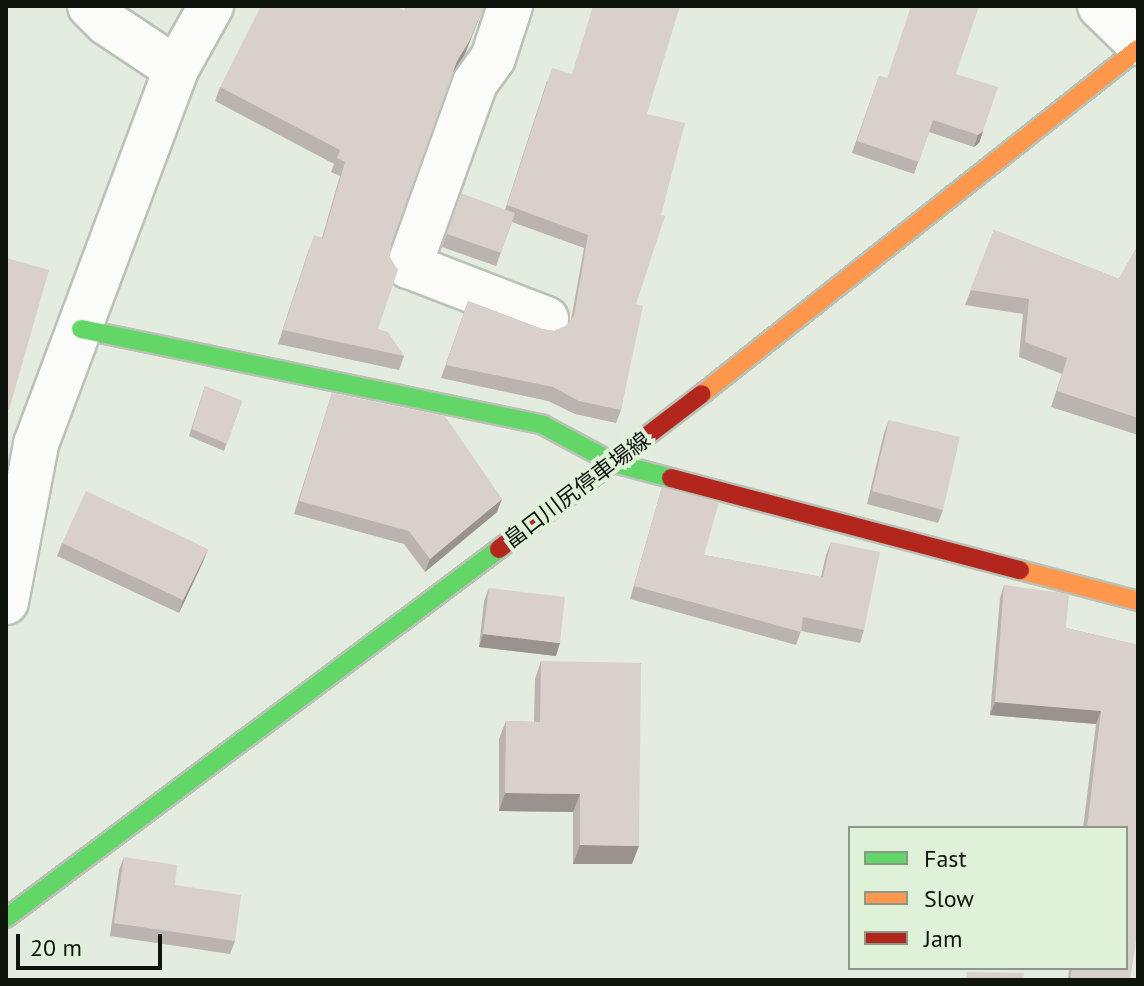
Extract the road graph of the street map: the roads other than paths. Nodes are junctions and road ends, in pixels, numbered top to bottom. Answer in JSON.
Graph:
{"nodes":[{"id":1,"x":90,"y":6,"type":"edge"},
{"id":2,"x":211,"y":6,"type":"edge"},
{"id":3,"x":510,"y":6,"type":"edge"},
{"id":4,"x":1100,"y":6,"type":"edge"},
{"id":5,"x":1138,"y":46,"type":"edge"},
{"id":6,"x":176,"y":69,"type":"junction"},
{"id":7,"x":546,"y":319,"type":"dead end"},
{"id":8,"x":81,"y":329,"type":"junction"},
{"id":9,"x":614,"y":463,"type":"junction"},
{"id":10,"x":1138,"y":601,"type":"edge"},
{"id":11,"x":6,"y":602,"type":"edge"},
{"id":12,"x":6,"y":918,"type":"edge"}],
"edges":[{"from":1,"to":6,"type":"street"},
{"from":2,"to":6,"type":"street"},
{"from":3,"to":7,"type":"street"},
{"from":4,"to":5,"type":"street"},
{"from":5,"to":9,"type":"main road","name":"畠口川尻停車場線"},
{"from":6,"to":8,"type":"street"},
{"from":8,"to":9,"type":"main road"},
{"from":8,"to":11,"type":"street"},
{"from":9,"to":10,"type":"main road"},
{"from":9,"to":12,"type":"main road","name":"畠口川尻停車場線"}]}
